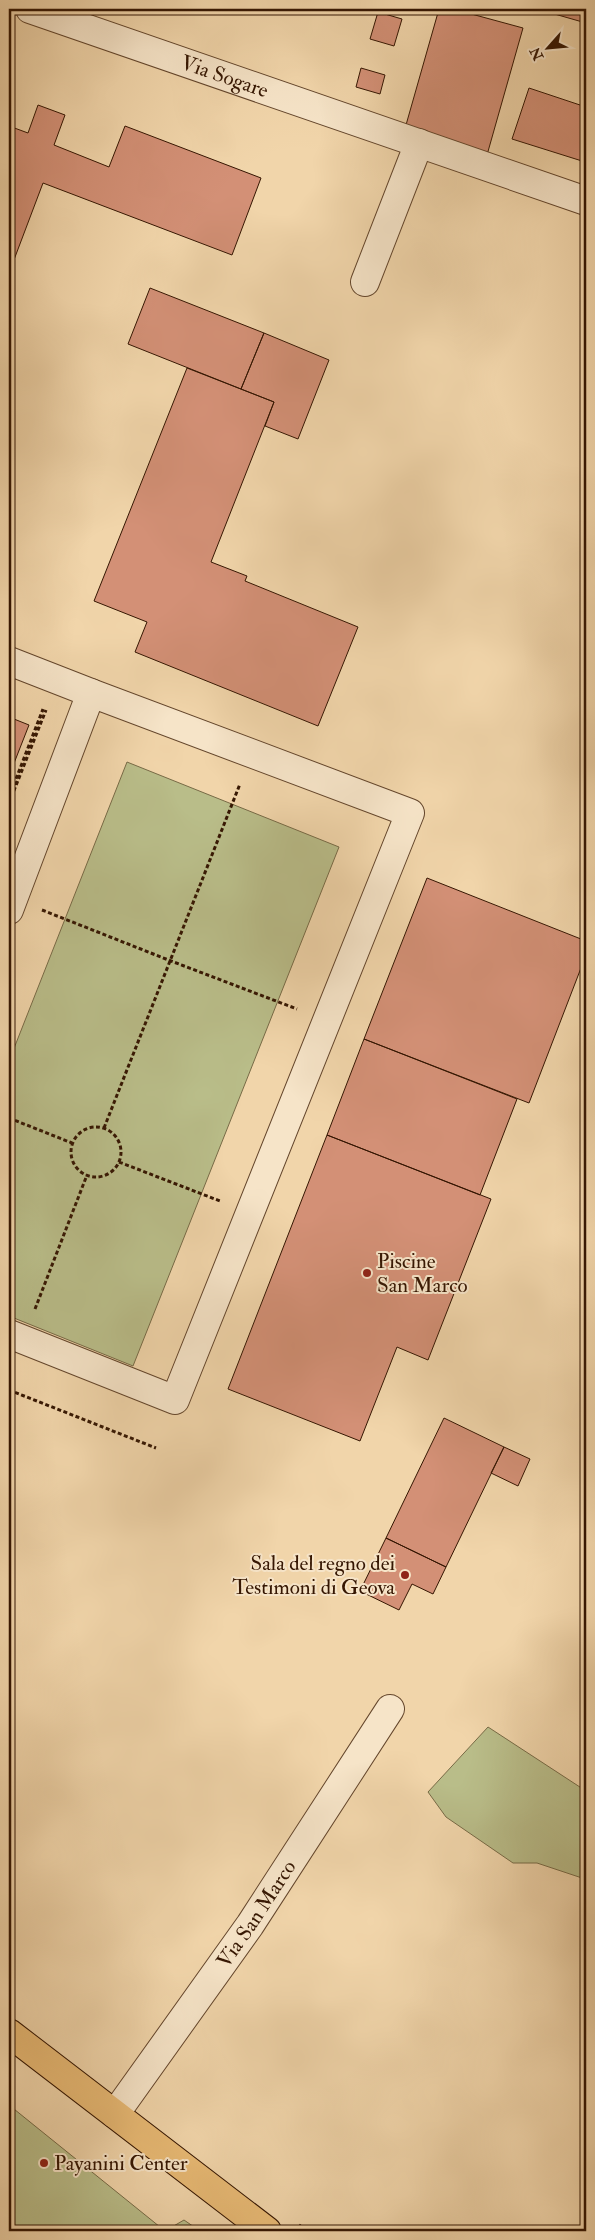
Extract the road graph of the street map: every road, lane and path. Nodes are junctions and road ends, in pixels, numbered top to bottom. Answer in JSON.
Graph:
{"nodes":[{"id":1,"x":30,"y":9,"type":"edge"},
{"id":2,"x":419,"y":144,"type":"junction"},
{"id":3,"x":586,"y":201,"type":"edge"},
{"id":4,"x":364,"y":282,"type":"dead end"},
{"id":5,"x":9,"y":661,"type":"edge"},
{"id":6,"x":91,"y":693,"type":"junction"},
{"id":7,"x":241,"y":780,"type":"dead end"},
{"id":8,"x":9,"y":796,"type":"edge"},
{"id":9,"x":9,"y":803,"type":"edge"},
{"id":10,"x":42,"y":909,"type":"dead end"},
{"id":11,"x":9,"y":910,"type":"edge"},
{"id":12,"x":171,"y":962,"type":"junction"},
{"id":13,"x":326,"y":1020,"type":"junction"},
{"id":14,"x":9,"y":1118,"type":"edge"},
{"id":15,"x":104,"y":1128,"type":"junction"},
{"id":16,"x":72,"y":1143,"type":"junction"},
{"id":17,"x":119,"y":1162,"type":"junction"},
{"id":18,"x":86,"y":1174,"type":"junction"},
{"id":19,"x":251,"y":1213,"type":"junction"},
{"id":20,"x":16,"y":1337,"type":"edge"},
{"id":21,"x":9,"y":1376,"type":"edge"},
{"id":22,"x":9,"y":1390,"type":"edge"},
{"id":23,"x":156,"y":1448,"type":"dead end"},
{"id":24,"x":390,"y":1709,"type":"dead end"},
{"id":25,"x":9,"y":2033,"type":"edge"},
{"id":26,"x":115,"y":2114,"type":"junction"},
{"id":27,"x":267,"y":2231,"type":"edge"}],
"edges":[{"from":1,"to":2,"type":"street","name":"Via Sogare"},
{"from":2,"to":3,"type":"street","name":"Via Sogare"},
{"from":2,"to":4,"type":"street"},
{"from":5,"to":6,"type":"street"},
{"from":6,"to":11,"type":"street"},
{"from":6,"to":13,"type":"street"},
{"from":7,"to":12,"type":"path"},
{"from":8,"to":9,"type":"path"},
{"from":10,"to":12,"type":"path"},
{"from":12,"to":13,"type":"path"},
{"from":12,"to":15,"type":"path"},
{"from":13,"to":19,"type":"street"},
{"from":14,"to":16,"type":"path"},
{"from":15,"to":16,"type":"path"},
{"from":15,"to":17,"type":"path"},
{"from":16,"to":18,"type":"path"},
{"from":17,"to":18,"type":"path"},
{"from":17,"to":19,"type":"path"},
{"from":18,"to":20,"type":"path"},
{"from":19,"to":20,"type":"street"},
{"from":20,"to":21,"type":"path"},
{"from":22,"to":23,"type":"path"},
{"from":24,"to":26,"type":"street","name":"Via San Marco"},
{"from":25,"to":26,"type":"main road"},
{"from":26,"to":27,"type":"main road"}]}
